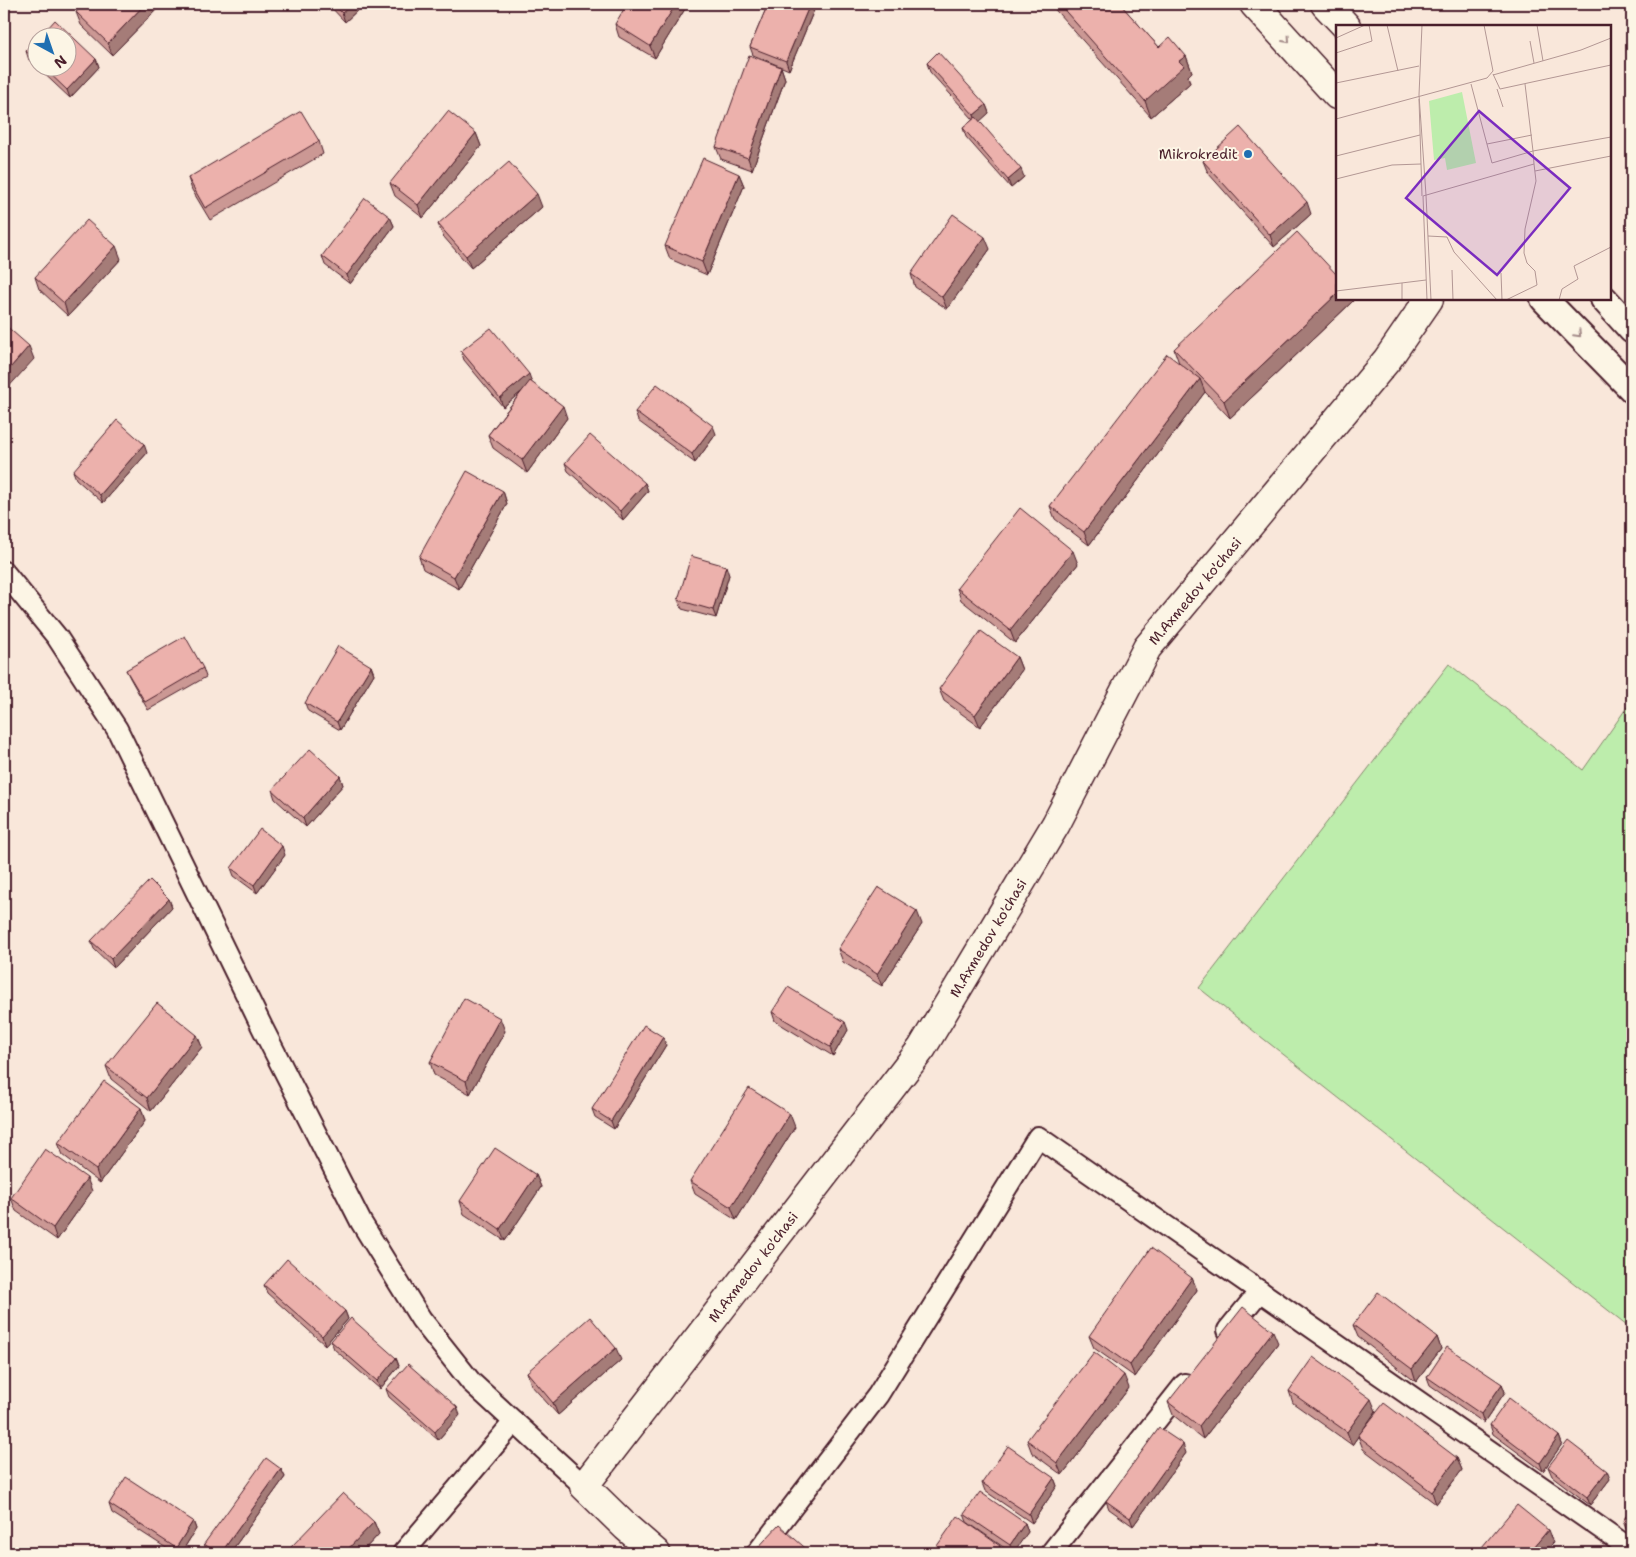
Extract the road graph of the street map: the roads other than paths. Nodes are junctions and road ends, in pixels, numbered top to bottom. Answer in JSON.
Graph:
{"nodes":[{"id":1,"x":1254,"y":4,"type":"edge"},
{"id":2,"x":1325,"y":4,"type":"edge"},
{"id":3,"x":1345,"y":25,"type":"edge"},
{"id":4,"x":1336,"y":94,"type":"edge"},
{"id":5,"x":1428,"y":300,"type":"edge"},
{"id":6,"x":1545,"y":300,"type":"edge"},
{"id":7,"x":1605,"y":300,"type":"edge"},
{"id":8,"x":1632,"y":330,"type":"edge"},
{"id":9,"x":1632,"y":389,"type":"edge"},
{"id":10,"x":4,"y":572,"type":"edge"},
{"id":11,"x":1260,"y":1291,"type":"junction"},
{"id":12,"x":1217,"y":1345,"type":"edge"},
{"id":13,"x":1198,"y":1368,"type":"edge"},
{"id":14,"x":514,"y":1422,"type":"junction"},
{"id":15,"x":584,"y":1486,"type":"junction"},
{"id":16,"x":1632,"y":1550,"type":"edge"},
{"id":17,"x":403,"y":1553,"type":"edge"},
{"id":18,"x":656,"y":1553,"type":"edge"},
{"id":19,"x":757,"y":1553,"type":"edge"},
{"id":20,"x":1051,"y":1553,"type":"edge"}],
"edges":[{"from":1,"to":4,"type":"main road","one_way":true},
{"from":2,"to":3,"type":"main road"},
{"from":5,"to":15,"type":"main road","name":"M.Axmedov ko'chasi"},
{"from":6,"to":9,"type":"street","one_way":true},
{"from":7,"to":8,"type":"street"},
{"from":10,"to":14,"type":"street"},
{"from":11,"to":12,"type":"street"},
{"from":11,"to":16,"type":"street"},
{"from":11,"to":19,"type":"street"},
{"from":13,"to":20,"type":"street"},
{"from":14,"to":15,"type":"street"},
{"from":14,"to":17,"type":"street"},
{"from":15,"to":18,"type":"main road"}]}
